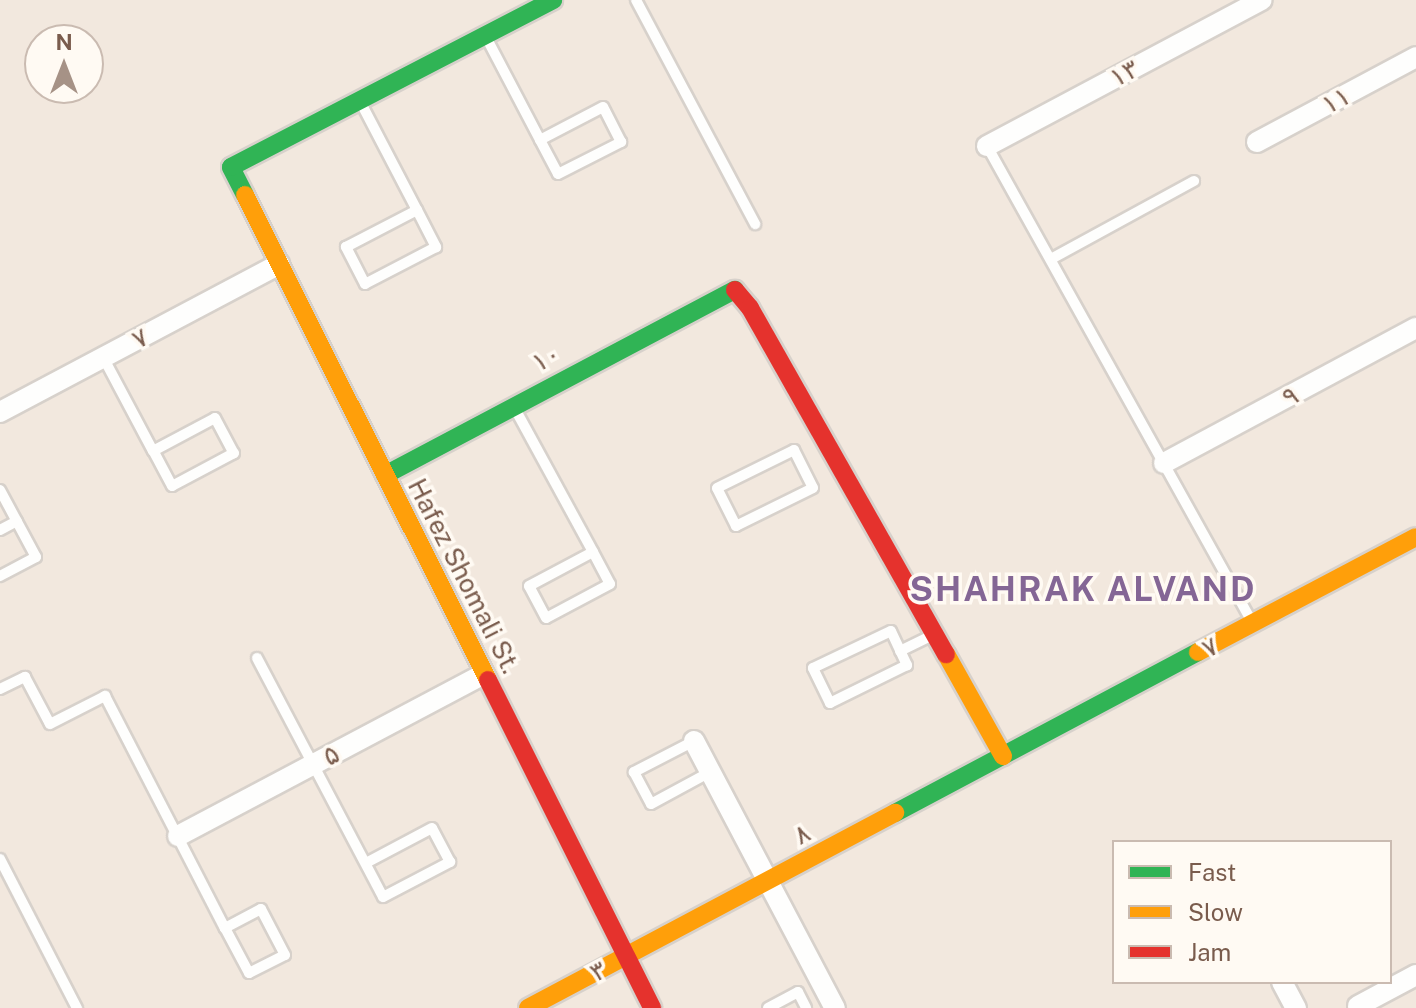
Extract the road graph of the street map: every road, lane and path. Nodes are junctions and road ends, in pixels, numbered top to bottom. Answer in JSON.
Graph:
{"nodes":[{"id":1,"x":553,"y":0,"type":"edge"},
{"id":2,"x":636,"y":0,"type":"edge"},
{"id":3,"x":1262,"y":0,"type":"edge"},
{"id":4,"x":485,"y":36,"type":"junction"},
{"id":5,"x":1416,"y":57,"type":"edge"},
{"id":6,"x":360,"y":101,"type":"junction"},
{"id":7,"x":540,"y":140,"type":"junction"},
{"id":8,"x":1257,"y":142,"type":"dead end"},
{"id":9,"x":987,"y":146,"type":"joint"},
{"id":10,"x":1194,"y":181,"type":"dead end"},
{"id":11,"x":417,"y":210,"type":"junction"},
{"id":12,"x":755,"y":224,"type":"dead end"},
{"id":13,"x":1051,"y":259,"type":"junction"},
{"id":14,"x":279,"y":264,"type":"junction"},
{"id":15,"x":1416,"y":328,"type":"edge"},
{"id":16,"x":103,"y":357,"type":"junction"},
{"id":17,"x":514,"y":405,"type":"junction"},
{"id":18,"x":0,"y":412,"type":"edge"},
{"id":19,"x":153,"y":451,"type":"junction"},
{"id":20,"x":820,"y":463,"type":"junction"},
{"id":21,"x":1164,"y":463,"type":"junction"},
{"id":22,"x":385,"y":475,"type":"junction"},
{"id":23,"x":0,"y":490,"type":"edge"},
{"id":24,"x":17,"y":521,"type":"junction"},
{"id":25,"x":0,"y":530,"type":"edge"},
{"id":26,"x":1416,"y":537,"type":"edge"},
{"id":27,"x":593,"y":552,"type":"junction"},
{"id":28,"x":0,"y":576,"type":"edge"},
{"id":29,"x":1253,"y":624,"type":"junction"},
{"id":30,"x":934,"y":634,"type":"junction"},
{"id":31,"x":900,"y":651,"type":"junction"},
{"id":32,"x":257,"y":658,"type":"dead end"},
{"id":33,"x":484,"y":674,"type":"junction"},
{"id":34,"x":0,"y":689,"type":"edge"},
{"id":35,"x":694,"y":741,"type":"joint"},
{"id":36,"x":1003,"y":756,"type":"junction"},
{"id":37,"x":313,"y":764,"type":"junction"},
{"id":38,"x":710,"y":772,"type":"junction"},
{"id":39,"x":178,"y":836,"type":"junction"},
{"id":40,"x":0,"y":859,"type":"edge"},
{"id":41,"x":366,"y":863,"type":"junction"},
{"id":42,"x":768,"y":882,"type":"junction"},
{"id":43,"x":225,"y":928,"type":"junction"},
{"id":44,"x":626,"y":956,"type":"junction"},
{"id":45,"x":1416,"y":975,"type":"edge"},
{"id":46,"x":1283,"y":984,"type":"edge"},
{"id":47,"x":832,"y":1003,"type":"edge"},
{"id":48,"x":1358,"y":1006,"type":"dead end"},
{"id":49,"x":77,"y":1008,"type":"edge"},
{"id":50,"x":528,"y":1008,"type":"edge"},
{"id":51,"x":652,"y":1008,"type":"edge"},
{"id":52,"x":768,"y":1008,"type":"edge"},
{"id":53,"x":808,"y":1008,"type":"edge"},
{"id":54,"x":1296,"y":1008,"type":"edge"}],
"edges":[{"from":1,"to":4,"type":"street"},
{"from":2,"to":12,"type":"lane"},
{"from":3,"to":9,"type":"street","name":"۱۳"},
{"from":4,"to":6,"type":"street"},
{"from":4,"to":7,"type":"lane"},
{"from":5,"to":8,"type":"street","name":"۱۱"},
{"from":6,"to":11,"type":"lane"},
{"from":6,"to":14,"type":"street","name":"Hafez Shomali St."},
{"from":7,"to":7,"type":"lane"},
{"from":9,"to":13,"type":"lane"},
{"from":10,"to":13,"type":"lane"},
{"from":11,"to":11,"type":"lane"},
{"from":13,"to":21,"type":"lane"},
{"from":14,"to":16,"type":"street","name":"۷"},
{"from":14,"to":22,"type":"street","name":"Hafez Shomali St."},
{"from":15,"to":21,"type":"street","name":"۹"},
{"from":16,"to":18,"type":"street","name":"۷"},
{"from":16,"to":19,"type":"lane"},
{"from":17,"to":20,"type":"street","name":"۱۰"},
{"from":17,"to":22,"type":"street","name":"۱۰"},
{"from":17,"to":27,"type":"lane"},
{"from":19,"to":19,"type":"lane"},
{"from":20,"to":20,"type":"lane"},
{"from":20,"to":30,"type":"street"},
{"from":21,"to":29,"type":"lane"},
{"from":22,"to":33,"type":"street","name":"Hafez Shomali St."},
{"from":23,"to":24,"type":"lane"},
{"from":24,"to":25,"type":"lane"},
{"from":24,"to":28,"type":"lane"},
{"from":26,"to":29,"type":"street","name":"۷"},
{"from":27,"to":27,"type":"lane"},
{"from":29,"to":36,"type":"street","name":"۷"},
{"from":30,"to":31,"type":"lane"},
{"from":30,"to":36,"type":"street"},
{"from":31,"to":31,"type":"lane"},
{"from":32,"to":37,"type":"lane"},
{"from":33,"to":37,"type":"street","name":"۵"},
{"from":33,"to":44,"type":"street","name":"Hafez Shomali St."},
{"from":34,"to":39,"type":"lane"},
{"from":35,"to":38,"type":"street"},
{"from":35,"to":38,"type":"lane"},
{"from":36,"to":42,"type":"street","name":"۸"},
{"from":37,"to":39,"type":"street","name":"۵"},
{"from":37,"to":41,"type":"lane"},
{"from":38,"to":42,"type":"street"},
{"from":39,"to":43,"type":"lane"},
{"from":40,"to":49,"type":"lane"},
{"from":41,"to":41,"type":"lane"},
{"from":42,"to":44,"type":"street","name":"۸"},
{"from":42,"to":47,"type":"street"},
{"from":43,"to":43,"type":"lane"},
{"from":44,"to":50,"type":"street","name":"۳"},
{"from":44,"to":51,"type":"street","name":"Hafez Shomali St."},
{"from":45,"to":48,"type":"street"},
{"from":46,"to":54,"type":"street"},
{"from":47,"to":53,"type":"lane"},
{"from":52,"to":53,"type":"lane"}]}
